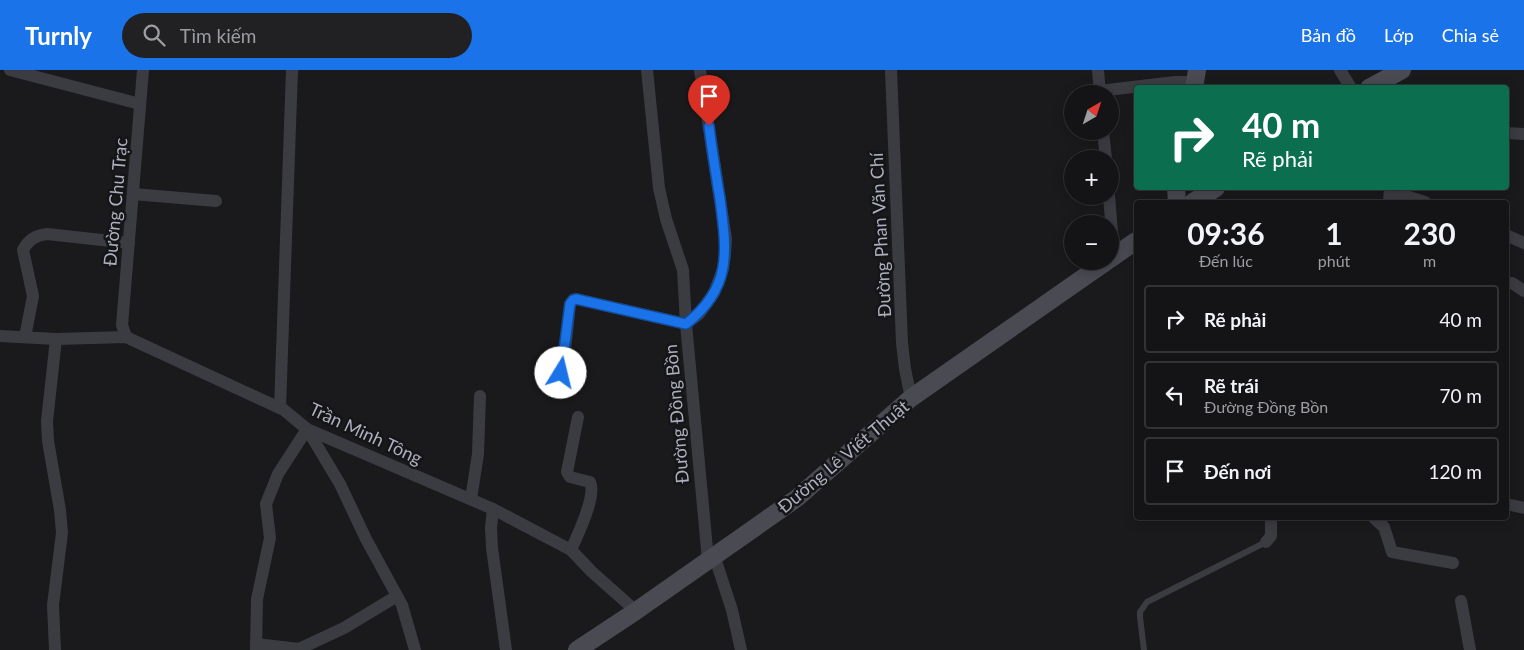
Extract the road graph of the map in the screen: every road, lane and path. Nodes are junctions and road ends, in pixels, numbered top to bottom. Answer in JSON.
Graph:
{"nodes":[{"id":1,"x":10,"y":70,"type":"edge"},
{"id":2,"x":143,"y":70,"type":"edge"},
{"id":3,"x":292,"y":70,"type":"edge"},
{"id":4,"x":647,"y":70,"type":"edge"},
{"id":5,"x":700,"y":70,"type":"edge"},
{"id":6,"x":891,"y":70,"type":"edge"},
{"id":7,"x":1098,"y":70,"type":"edge"},
{"id":8,"x":1340,"y":70,"type":"edge"},
{"id":9,"x":1402,"y":70,"type":"edge"},
{"id":10,"x":1196,"y":80,"type":"edge"},
{"id":11,"x":1099,"y":85,"type":"edge"},
{"id":12,"x":1152,"y":85,"type":"edge"},
{"id":13,"x":1349,"y":85,"type":"edge"},
{"id":14,"x":1374,"y":85,"type":"edge"},
{"id":15,"x":1134,"y":87,"type":"edge"},
{"id":16,"x":1119,"y":89,"type":"edge"},
{"id":17,"x":140,"y":104,"type":"junction"},
{"id":18,"x":1509,"y":133,"type":"edge"},
{"id":19,"x":1524,"y":134,"type":"edge"},
{"id":20,"x":1213,"y":190,"type":"edge"},
{"id":21,"x":133,"y":194,"type":"junction"},
{"id":22,"x":1390,"y":194,"type":"edge"},
{"id":23,"x":1196,"y":200,"type":"edge"},
{"id":24,"x":1416,"y":200,"type":"edge"},
{"id":25,"x":216,"y":201,"type":"dead end"},
{"id":26,"x":1509,"y":236,"type":"edge"},
{"id":27,"x":1134,"y":242,"type":"edge"},
{"id":28,"x":129,"y":243,"type":"junction"},
{"id":29,"x":1524,"y":243,"type":"edge"},
{"id":30,"x":1119,"y":253,"type":"edge"},
{"id":31,"x":1095,"y":270,"type":"edge"},
{"id":32,"x":1512,"y":283,"type":"dead end"},
{"id":33,"x":1524,"y":291,"type":"edge"},
{"id":34,"x":686,"y":324,"type":"junction"},
{"id":35,"x":0,"y":336,"type":"edge"},
{"id":36,"x":25,"y":337,"type":"junction"},
{"id":37,"x":126,"y":337,"type":"junction"},
{"id":38,"x":56,"y":339,"type":"junction"},
{"id":39,"x":559,"y":386,"type":"dead end"},
{"id":40,"x":480,"y":396,"type":"dead end"},
{"id":41,"x":911,"y":398,"type":"junction"},
{"id":42,"x":280,"y":408,"type":"junction"},
{"id":43,"x":578,"y":417,"type":"dead end"},
{"id":44,"x":307,"y":429,"type":"junction"},
{"id":45,"x":471,"y":499,"type":"junction"},
{"id":46,"x":1509,"y":505,"type":"edge"},
{"id":47,"x":1524,"y":508,"type":"edge"},
{"id":48,"x":493,"y":509,"type":"junction"},
{"id":49,"x":1270,"y":520,"type":"edge"},
{"id":50,"x":1376,"y":520,"type":"edge"},
{"id":51,"x":1266,"y":542,"type":"joint"},
{"id":52,"x":571,"y":550,"type":"junction"},
{"id":53,"x":711,"y":558,"type":"junction"},
{"id":54,"x":1453,"y":564,"type":"dead end"},
{"id":55,"x":397,"y":596,"type":"junction"},
{"id":56,"x":1461,"y":601,"type":"dead end"},
{"id":57,"x":636,"y":611,"type":"junction"},
{"id":58,"x":256,"y":647,"type":"edge"},
{"id":59,"x":55,"y":650,"type":"edge"},
{"id":60,"x":415,"y":650,"type":"edge"},
{"id":61,"x":506,"y":650,"type":"edge"},
{"id":62,"x":577,"y":650,"type":"edge"},
{"id":63,"x":741,"y":650,"type":"edge"},
{"id":64,"x":1144,"y":650,"type":"edge"},
{"id":65,"x":1470,"y":650,"type":"edge"}],
"edges":[{"from":1,"to":17,"type":"street"},
{"from":2,"to":17,"type":"street","name":"Đường Chu Trạc"},
{"from":3,"to":42,"type":"street"},
{"from":4,"to":34,"type":"street"},
{"from":5,"to":34,"type":"street","name":"Đường Đồng Bồn"},
{"from":6,"to":41,"type":"street","name":"Đường Phan Văn Chí"},
{"from":7,"to":11,"type":"street"},
{"from":8,"to":13,"type":"street"},
{"from":9,"to":14,"type":"main road"},
{"from":10,"to":12,"type":"street"},
{"from":15,"to":16,"type":"street"},
{"from":17,"to":21,"type":"street","name":"Đường Chu Trạc"},
{"from":18,"to":19,"type":"street"},
{"from":20,"to":23,"type":"main road"},
{"from":21,"to":25,"type":"street"},
{"from":21,"to":28,"type":"street","name":"Đường Chu Trạc"},
{"from":22,"to":24,"type":"street"},
{"from":26,"to":29,"type":"street"},
{"from":27,"to":30,"type":"main road","name":"Đường Lê Viết Thuật"},
{"from":28,"to":36,"type":"street"},
{"from":28,"to":37,"type":"street","name":"Đường Chu Trạc"},
{"from":31,"to":41,"type":"main road","name":"Đường Lê Viết Thuật"},
{"from":32,"to":33,"type":"street"},
{"from":34,"to":39,"type":"street"},
{"from":34,"to":53,"type":"street","name":"Đường Đồng Bồn"},
{"from":35,"to":36,"type":"street","name":"Trần Minh Tông"},
{"from":36,"to":38,"type":"street","name":"Trần Minh Tông"},
{"from":37,"to":38,"type":"street","name":"Trần Minh Tông"},
{"from":37,"to":42,"type":"street","name":"Trần Minh Tông"},
{"from":38,"to":59,"type":"street"},
{"from":40,"to":45,"type":"street"},
{"from":41,"to":53,"type":"main road","name":"Đường Lê Viết Thuật"},
{"from":42,"to":44,"type":"street","name":"Trần Minh Tông"},
{"from":43,"to":52,"type":"street"},
{"from":44,"to":45,"type":"street","name":"Trần Minh Tông"},
{"from":44,"to":55,"type":"street"},
{"from":44,"to":58,"type":"street"},
{"from":45,"to":48,"type":"street","name":"Trần Minh Tông"},
{"from":46,"to":47,"type":"street"},
{"from":48,"to":52,"type":"street","name":"Trần Minh Tông"},
{"from":48,"to":61,"type":"street"},
{"from":49,"to":51,"type":"street"},
{"from":50,"to":54,"type":"street"},
{"from":51,"to":64,"type":"lane"},
{"from":52,"to":57,"type":"street","name":"Trần Minh Tông"},
{"from":53,"to":57,"type":"main road","name":"Đường Lê Viết Thuật"},
{"from":53,"to":63,"type":"street","name":"Đường Đồng Bồn"},
{"from":55,"to":58,"type":"street"},
{"from":55,"to":60,"type":"street"},
{"from":56,"to":65,"type":"street"},
{"from":57,"to":62,"type":"main road","name":"Đường Lê Viết Thuật"}]}
